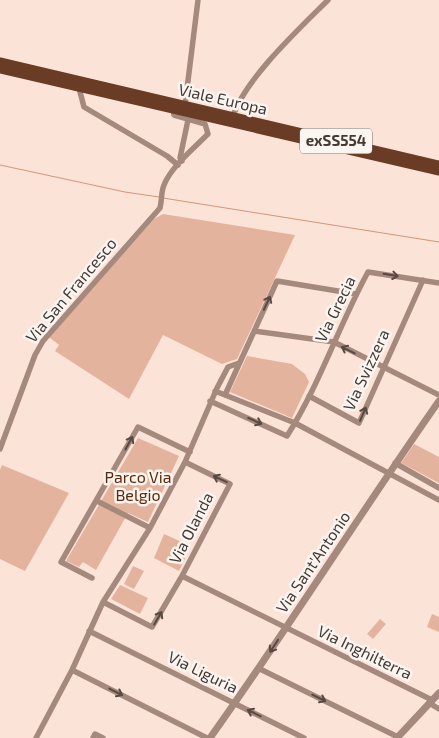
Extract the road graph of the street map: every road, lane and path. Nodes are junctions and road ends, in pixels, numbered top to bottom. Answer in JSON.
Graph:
{"nodes":[{"id":1,"x":198,"y":0,"type":"edge"},
{"id":2,"x":328,"y":0,"type":"edge"},
{"id":3,"x":0,"y":62,"type":"edge"},
{"id":4,"x":0,"y":69,"type":"edge"},
{"id":5,"x":79,"y":88,"type":"junction"},
{"id":6,"x":185,"y":105,"type":"junction"},
{"id":7,"x":173,"y":110,"type":"junction"},
{"id":8,"x":233,"y":116,"type":"junction"},
{"id":9,"x":188,"y":120,"type":"junction"},
{"id":10,"x":180,"y":163,"type":"junction"},
{"id":11,"x":439,"y":165,"type":"edge"},
{"id":12,"x":439,"y":171,"type":"edge"},
{"id":13,"x":423,"y":280,"type":"junction"},
{"id":14,"x":439,"y":283,"type":"edge"},
{"id":15,"x":356,"y":294,"type":"junction"},
{"id":16,"x":254,"y":331,"type":"junction"},
{"id":17,"x":334,"y":342,"type":"junction"},
{"id":18,"x":239,"y":363,"type":"junction"},
{"id":19,"x":383,"y":367,"type":"junction"},
{"id":20,"x":215,"y":391,"type":"junction"},
{"id":21,"x":225,"y":395,"type":"junction"},
{"id":22,"x":439,"y":395,"type":"edge"},
{"id":23,"x":309,"y":396,"type":"junction"},
{"id":24,"x":210,"y":401,"type":"junction"},
{"id":25,"x":439,"y":401,"type":"edge"},
{"id":26,"x":295,"y":423,"type":"junction"},
{"id":27,"x":0,"y":450,"type":"edge"},
{"id":28,"x":190,"y":452,"type":"junction"},
{"id":29,"x":185,"y":462,"type":"junction"},
{"id":30,"x":395,"y":464,"type":"junction"},
{"id":31,"x":388,"y":474,"type":"junction"},
{"id":32,"x":439,"y":488,"type":"edge"},
{"id":33,"x":439,"y":500,"type":"edge"},
{"id":34,"x":97,"y":501,"type":"junction"},
{"id":35,"x":150,"y":528,"type":"junction"},
{"id":36,"x":182,"y":576,"type":"junction"},
{"id":37,"x":92,"y":578,"type":"dead end"},
{"id":38,"x":104,"y":602,"type":"junction"},
{"id":39,"x":286,"y":628,"type":"junction"},
{"id":40,"x":89,"y":631,"type":"junction"},
{"id":41,"x":260,"y":668,"type":"junction"},
{"id":42,"x":72,"y":670,"type":"junction"},
{"id":43,"x":439,"y":693,"type":"edge"},
{"id":44,"x":430,"y":701,"type":"junction"},
{"id":45,"x":235,"y":704,"type":"junction"},
{"id":46,"x":439,"y":708,"type":"edge"},
{"id":47,"x":94,"y":736,"type":"edge"},
{"id":48,"x":398,"y":737,"type":"edge"},
{"id":49,"x":36,"y":738,"type":"edge"},
{"id":50,"x":103,"y":738,"type":"edge"},
{"id":51,"x":209,"y":738,"type":"edge"},
{"id":52,"x":304,"y":738,"type":"edge"}],
"edges":[{"from":1,"to":6,"type":"street"},
{"from":2,"to":8,"type":"street"},
{"from":3,"to":6,"type":"main road","name":"Viale Europa","number":"exSS554"},
{"from":4,"to":5,"type":"main road","name":"Viale Europa","number":"exSS554"},
{"from":5,"to":7,"type":"main road","name":"Viale Europa","number":"exSS554"},
{"from":5,"to":10,"type":"street"},
{"from":6,"to":8,"type":"main road","name":"Viale Europa","number":"exSS554"},
{"from":7,"to":9,"type":"street","name":"Via San Francesco"},
{"from":7,"to":12,"type":"main road","name":"Viale Europa","number":"exSS554"},
{"from":8,"to":11,"type":"main road","name":"Viale Europa","number":"exSS554"},
{"from":9,"to":10,"type":"street","name":"Via San Francesco"},
{"from":9,"to":10,"type":"street","name":"Via San Francesco"},
{"from":10,"to":27,"type":"street","name":"Via San Francesco"},
{"from":13,"to":14,"type":"street","name":"Via Grecia"},
{"from":15,"to":13,"type":"street","name":"Via Grecia","one_way":true},
{"from":13,"to":19,"type":"street","name":"Via Svizzera"},
{"from":16,"to":15,"type":"street","one_way":true},
{"from":15,"to":17,"type":"street","name":"Via Grecia"},
{"from":16,"to":17,"type":"street"},
{"from":16,"to":18,"type":"street"},
{"from":19,"to":17,"type":"street","one_way":true},
{"from":17,"to":23,"type":"street","name":"Via Grecia"},
{"from":18,"to":20,"type":"street"},
{"from":18,"to":21,"type":"street"},
{"from":19,"to":22,"type":"street"},
{"from":23,"to":19,"type":"street","name":"Via Svizzera","one_way":true},
{"from":20,"to":21,"type":"street"},
{"from":20,"to":24,"type":"street"},
{"from":21,"to":26,"type":"street"},
{"from":23,"to":26,"type":"street","name":"Via Grecia"},
{"from":24,"to":26,"type":"street","one_way":true},
{"from":24,"to":28,"type":"street"},
{"from":25,"to":30,"type":"street","name":"Via Sant'Antonio"},
{"from":26,"to":31,"type":"street"},
{"from":28,"to":29,"type":"street"},
{"from":34,"to":28,"type":"street","one_way":true},
{"from":29,"to":35,"type":"street"},
{"from":36,"to":29,"type":"street","name":"Via Olanda","one_way":true},
{"from":30,"to":31,"type":"street","name":"Via Sant'Antonio"},
{"from":30,"to":32,"type":"street"},
{"from":31,"to":33,"type":"street"},
{"from":31,"to":39,"type":"street","name":"Via Sant'Antonio"},
{"from":34,"to":35,"type":"street"},
{"from":34,"to":37,"type":"street"},
{"from":35,"to":38,"type":"street"},
{"from":38,"to":36,"type":"street","name":"Via Olanda","one_way":true},
{"from":36,"to":39,"type":"street","name":"Via Olanda"},
{"from":38,"to":40,"type":"street"},
{"from":39,"to":41,"type":"street","name":"Via Sant'Antonio","one_way":true},
{"from":39,"to":44,"type":"street","name":"Via Inghilterra"},
{"from":40,"to":42,"type":"street"},
{"from":40,"to":45,"type":"street","name":"Via Liguria"},
{"from":41,"to":45,"type":"street","name":"Via Sant'Antonio"},
{"from":41,"to":48,"type":"street","one_way":true},
{"from":42,"to":49,"type":"street"},
{"from":42,"to":51,"type":"street","one_way":true},
{"from":43,"to":44,"type":"street"},
{"from":44,"to":46,"type":"street","name":"Via Inghilterra"},
{"from":44,"to":48,"type":"street"},
{"from":45,"to":51,"type":"street","name":"Via Sant'Antonio"},
{"from":52,"to":45,"type":"street","name":"Via Liguria","one_way":true},
{"from":47,"to":50,"type":"street"}]}
